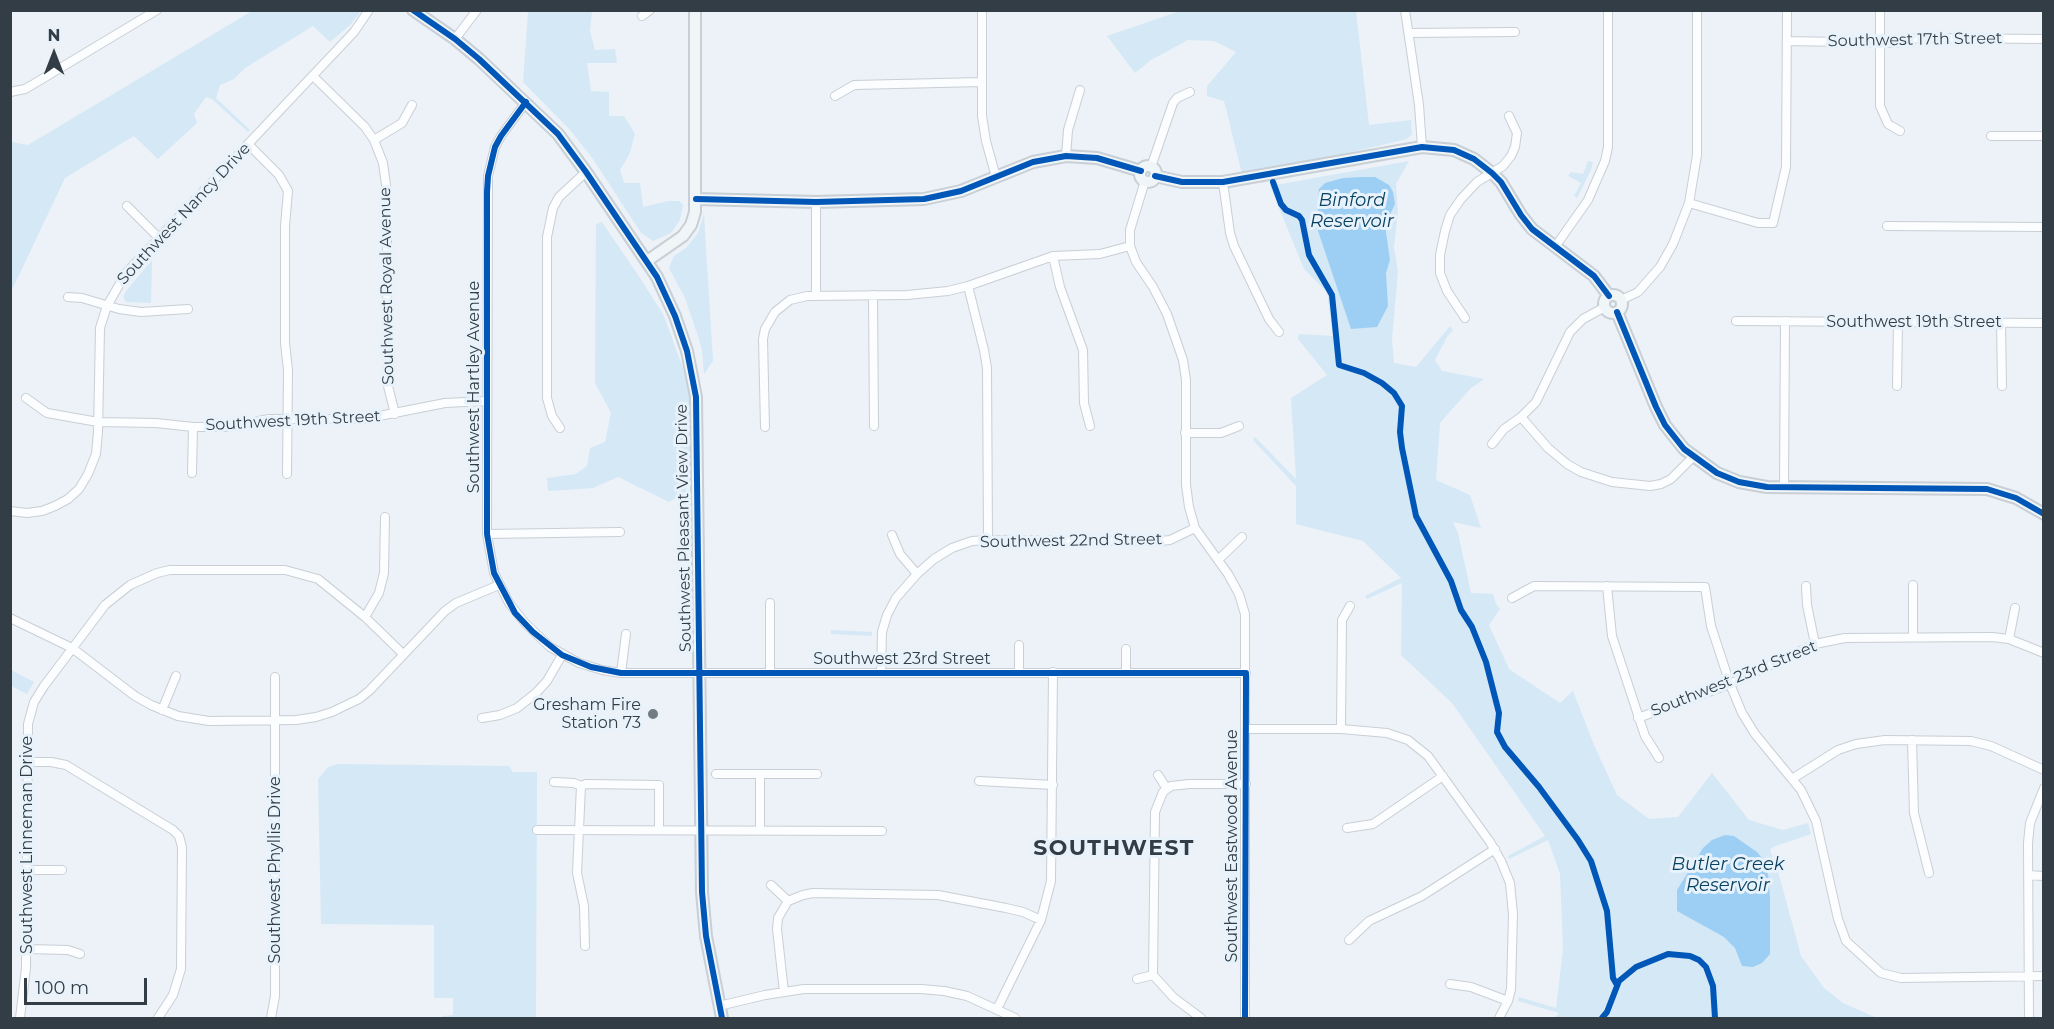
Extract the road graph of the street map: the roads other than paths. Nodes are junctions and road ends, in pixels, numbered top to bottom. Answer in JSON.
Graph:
{"nodes":[{"id":1,"x":157,"y":10,"type":"edge"},
{"id":2,"x":369,"y":10,"type":"edge"},
{"id":3,"x":413,"y":10,"type":"edge"},
{"id":4,"x":477,"y":10,"type":"edge"},
{"id":5,"x":650,"y":10,"type":"edge"},
{"id":6,"x":695,"y":10,"type":"edge"},
{"id":7,"x":982,"y":10,"type":"edge"},
{"id":8,"x":1405,"y":10,"type":"edge"},
{"id":9,"x":1608,"y":10,"type":"edge"},
{"id":10,"x":1697,"y":10,"type":"edge"},
{"id":11,"x":1787,"y":10,"type":"edge"},
{"id":12,"x":1880,"y":10,"type":"edge"},
{"id":13,"x":642,"y":16,"type":"dead end"},
{"id":14,"x":1515,"y":32,"type":"dead end"},
{"id":15,"x":1409,"y":33,"type":"junction"},
{"id":16,"x":455,"y":39,"type":"junction"},
{"id":17,"x":2043,"y":39,"type":"edge"},
{"id":18,"x":1787,"y":41,"type":"junction"},
{"id":19,"x":1880,"y":43,"type":"junction"},
{"id":20,"x":313,"y":76,"type":"junction"},
{"id":21,"x":982,"y":82,"type":"junction"},
{"id":22,"x":1080,"y":90,"type":"dead end"},
{"id":23,"x":10,"y":92,"type":"edge"},
{"id":24,"x":1190,"y":92,"type":"dead end"},
{"id":25,"x":835,"y":96,"type":"dead end"},
{"id":26,"x":526,"y":102,"type":"junction"},
{"id":27,"x":412,"y":105,"type":"dead end"},
{"id":28,"x":1509,"y":116,"type":"dead end"},
{"id":29,"x":1899,"y":131,"type":"dead end"},
{"id":30,"x":1991,"y":136,"type":"dead end"},
{"id":31,"x":2043,"y":136,"type":"edge"},
{"id":32,"x":374,"y":140,"type":"junction"},
{"id":33,"x":248,"y":144,"type":"junction"},
{"id":34,"x":1422,"y":147,"type":"junction"},
{"id":35,"x":1066,"y":156,"type":"junction"},
{"id":36,"x":586,"y":172,"type":"junction"},
{"id":37,"x":1492,"y":173,"type":"junction"},
{"id":38,"x":1148,"y":174,"type":"junction"},
{"id":39,"x":996,"y":177,"type":"junction"},
{"id":40,"x":1223,"y":182,"type":"junction"},
{"id":41,"x":816,"y":202,"type":"junction"},
{"id":42,"x":696,"y":203,"type":"junction"},
{"id":43,"x":1689,"y":203,"type":"junction"},
{"id":44,"x":127,"y":206,"type":"dead end"},
{"id":45,"x":1887,"y":226,"type":"dead end"},
{"id":46,"x":2043,"y":227,"type":"edge"},
{"id":47,"x":159,"y":238,"type":"junction"},
{"id":48,"x":1130,"y":246,"type":"junction"},
{"id":49,"x":1555,"y":247,"type":"junction"},
{"id":50,"x":1053,"y":256,"type":"junction"},
{"id":51,"x":646,"y":261,"type":"junction"},
{"id":52,"x":968,"y":286,"type":"junction"},
{"id":53,"x":873,"y":295,"type":"junction"},
{"id":54,"x":816,"y":296,"type":"junction"},
{"id":55,"x":1609,"y":296,"type":"junction"},
{"id":56,"x":68,"y":297,"type":"dead end"},
{"id":57,"x":1621,"y":300,"type":"junction"},
{"id":58,"x":107,"y":306,"type":"junction"},
{"id":59,"x":1605,"y":307,"type":"junction"},
{"id":60,"x":188,"y":309,"type":"dead end"},
{"id":61,"x":1617,"y":312,"type":"junction"},
{"id":62,"x":1465,"y":318,"type":"dead end"},
{"id":63,"x":1736,"y":321,"type":"dead end"},
{"id":64,"x":1785,"y":321,"type":"junction"},
{"id":65,"x":1898,"y":322,"type":"junction"},
{"id":66,"x":2001,"y":322,"type":"junction"},
{"id":67,"x":2043,"y":323,"type":"edge"},
{"id":68,"x":1279,"y":332,"type":"dead end"},
{"id":69,"x":1897,"y":386,"type":"dead end"},
{"id":70,"x":2002,"y":386,"type":"dead end"},
{"id":71,"x":26,"y":398,"type":"dead end"},
{"id":72,"x":486,"y":401,"type":"junction"},
{"id":73,"x":394,"y":414,"type":"junction"},
{"id":74,"x":1521,"y":417,"type":"junction"},
{"id":75,"x":287,"y":419,"type":"junction"},
{"id":76,"x":98,"y":422,"type":"junction"},
{"id":77,"x":874,"y":426,"type":"dead end"},
{"id":78,"x":1090,"y":426,"type":"dead end"},
{"id":79,"x":1239,"y":426,"type":"dead end"},
{"id":80,"x":193,"y":427,"type":"junction"},
{"id":81,"x":765,"y":427,"type":"dead end"},
{"id":82,"x":560,"y":428,"type":"dead end"},
{"id":83,"x":1185,"y":433,"type":"junction"},
{"id":84,"x":1492,"y":444,"type":"dead end"},
{"id":85,"x":1693,"y":457,"type":"junction"},
{"id":86,"x":192,"y":473,"type":"dead end"},
{"id":87,"x":287,"y":474,"type":"dead end"},
{"id":88,"x":1784,"y":488,"type":"junction"},
{"id":89,"x":10,"y":512,"type":"edge"},
{"id":90,"x":2043,"y":514,"type":"edge"},
{"id":91,"x":385,"y":517,"type":"dead end"},
{"id":92,"x":1195,"y":528,"type":"junction"},
{"id":93,"x":620,"y":532,"type":"dead end"},
{"id":94,"x":487,"y":534,"type":"junction"},
{"id":95,"x":892,"y":535,"type":"dead end"},
{"id":96,"x":1242,"y":537,"type":"dead end"},
{"id":97,"x":988,"y":540,"type":"junction"},
{"id":98,"x":1218,"y":560,"type":"junction"},
{"id":99,"x":917,"y":574,"type":"junction"},
{"id":100,"x":499,"y":585,"type":"junction"},
{"id":101,"x":1913,"y":585,"type":"dead end"},
{"id":102,"x":1607,"y":586,"type":"junction"},
{"id":103,"x":1806,"y":586,"type":"dead end"},
{"id":104,"x":1512,"y":598,"type":"dead end"},
{"id":105,"x":770,"y":603,"type":"dead end"},
{"id":106,"x":1350,"y":606,"type":"dead end"},
{"id":107,"x":2015,"y":608,"type":"dead end"},
{"id":108,"x":10,"y":618,"type":"edge"},
{"id":109,"x":365,"y":618,"type":"junction"},
{"id":110,"x":626,"y":634,"type":"dead end"},
{"id":111,"x":1913,"y":637,"type":"junction"},
{"id":112,"x":2008,"y":639,"type":"junction"},
{"id":113,"x":1815,"y":644,"type":"junction"},
{"id":114,"x":1019,"y":645,"type":"dead end"},
{"id":115,"x":72,"y":648,"type":"junction"},
{"id":116,"x":1126,"y":649,"type":"dead end"},
{"id":117,"x":2043,"y":653,"type":"edge"},
{"id":118,"x":403,"y":654,"type":"junction"},
{"id":119,"x":562,"y":655,"type":"junction"},
{"id":120,"x":1018,"y":672,"type":"junction"},
{"id":121,"x":1053,"y":672,"type":"junction"},
{"id":122,"x":1126,"y":672,"type":"junction"},
{"id":123,"x":621,"y":673,"type":"junction"},
{"id":124,"x":700,"y":673,"type":"junction"},
{"id":125,"x":770,"y":673,"type":"junction"},
{"id":126,"x":881,"y":673,"type":"junction"},
{"id":127,"x":1246,"y":673,"type":"junction"},
{"id":128,"x":176,"y":676,"type":"dead end"},
{"id":129,"x":275,"y":677,"type":"dead end"},
{"id":130,"x":1730,"y":684,"type":"junction"},
{"id":131,"x":162,"y":710,"type":"junction"},
{"id":132,"x":482,"y":718,"type":"dead end"},
{"id":133,"x":1638,"y":718,"type":"junction"},
{"id":134,"x":274,"y":721,"type":"junction"},
{"id":135,"x":1246,"y":729,"type":"junction"},
{"id":136,"x":1341,"y":729,"type":"junction"},
{"id":137,"x":1912,"y":740,"type":"junction"},
{"id":138,"x":1659,"y":758,"type":"dead end"},
{"id":139,"x":26,"y":762,"type":"junction"},
{"id":140,"x":2043,"y":770,"type":"edge"},
{"id":141,"x":716,"y":774,"type":"dead end"},
{"id":142,"x":760,"y":774,"type":"junction"},
{"id":143,"x":817,"y":774,"type":"dead end"},
{"id":144,"x":1158,"y":775,"type":"dead end"},
{"id":145,"x":1443,"y":776,"type":"junction"},
{"id":146,"x":1792,"y":779,"type":"junction"},
{"id":147,"x":979,"y":781,"type":"dead end"},
{"id":148,"x":554,"y":782,"type":"dead end"},
{"id":149,"x":1246,"y":784,"type":"junction"},
{"id":150,"x":1053,"y":785,"type":"junction"},
{"id":151,"x":581,"y":786,"type":"junction"},
{"id":152,"x":2043,"y":788,"type":"edge"},
{"id":153,"x":1167,"y":789,"type":"junction"},
{"id":154,"x":1347,"y":828,"type":"dead end"},
{"id":155,"x":537,"y":830,"type":"dead end"},
{"id":156,"x":578,"y":830,"type":"junction"},
{"id":157,"x":659,"y":830,"type":"junction"},
{"id":158,"x":760,"y":830,"type":"junction"},
{"id":159,"x":701,"y":831,"type":"junction"},
{"id":160,"x":882,"y":831,"type":"dead end"},
{"id":161,"x":1495,"y":849,"type":"junction"},
{"id":162,"x":26,"y":870,"type":"junction"},
{"id":163,"x":62,"y":870,"type":"dead end"},
{"id":164,"x":1929,"y":873,"type":"dead end"},
{"id":165,"x":2028,"y":875,"type":"junction"},
{"id":166,"x":2043,"y":876,"type":"edge"},
{"id":167,"x":771,"y":885,"type":"dead end"},
{"id":168,"x":788,"y":901,"type":"junction"},
{"id":169,"x":1041,"y":920,"type":"junction"},
{"id":170,"x":1349,"y":940,"type":"dead end"},
{"id":171,"x":585,"y":946,"type":"dead end"},
{"id":172,"x":26,"y":949,"type":"junction"},
{"id":173,"x":80,"y":954,"type":"dead end"},
{"id":174,"x":1153,"y":975,"type":"junction"},
{"id":175,"x":2028,"y":976,"type":"junction"},
{"id":176,"x":2043,"y":976,"type":"edge"},
{"id":177,"x":1137,"y":979,"type":"dead end"},
{"id":178,"x":1450,"y":984,"type":"dead end"},
{"id":179,"x":784,"y":992,"type":"junction"},
{"id":180,"x":1508,"y":1001,"type":"junction"},
{"id":181,"x":719,"y":1006,"type":"junction"},
{"id":182,"x":997,"y":1009,"type":"junction"},
{"id":183,"x":20,"y":1018,"type":"edge"},
{"id":184,"x":158,"y":1018,"type":"edge"},
{"id":185,"x":271,"y":1018,"type":"edge"},
{"id":186,"x":722,"y":1018,"type":"edge"},
{"id":187,"x":1015,"y":1018,"type":"edge"},
{"id":188,"x":1201,"y":1018,"type":"edge"},
{"id":189,"x":1245,"y":1018,"type":"edge"},
{"id":190,"x":1499,"y":1018,"type":"edge"},
{"id":191,"x":2029,"y":1018,"type":"edge"}],
"edges":[{"from":1,"to":23,"type":"street"},
{"from":2,"to":20,"type":"street","name":"Southwest Nancy Drive"},
{"from":3,"to":16,"type":"street","name":"Southwest Pleasant View Drive"},
{"from":4,"to":16,"type":"street"},
{"from":5,"to":13,"type":"street"},
{"from":6,"to":42,"type":"street"},
{"from":7,"to":21,"type":"street"},
{"from":8,"to":15,"type":"street"},
{"from":9,"to":49,"type":"street"},
{"from":10,"to":43,"type":"street"},
{"from":11,"to":18,"type":"street"},
{"from":12,"to":19,"type":"street"},
{"from":14,"to":15,"type":"street"},
{"from":15,"to":34,"type":"street"},
{"from":16,"to":26,"type":"street","name":"Southwest Pleasant View Drive"},
{"from":17,"to":19,"type":"street","name":"Southwest 17th Street"},
{"from":18,"to":19,"type":"street","name":"Southwest 17th Street"},
{"from":18,"to":43,"type":"street"},
{"from":19,"to":29,"type":"street"},
{"from":20,"to":32,"type":"street","name":"Southwest Royal Avenue"},
{"from":20,"to":33,"type":"street","name":"Southwest Nancy Drive"},
{"from":21,"to":25,"type":"street"},
{"from":21,"to":39,"type":"street"},
{"from":22,"to":35,"type":"street"},
{"from":24,"to":38,"type":"street"},
{"from":26,"to":36,"type":"street","name":"Southwest Pleasant View Drive"},
{"from":26,"to":72,"type":"street","name":"Southwest Hartley Avenue"},
{"from":27,"to":32,"type":"street"},
{"from":28,"to":37,"type":"street"},
{"from":30,"to":31,"type":"street"},
{"from":32,"to":73,"type":"street","name":"Southwest Royal Avenue"},
{"from":33,"to":47,"type":"street","name":"Southwest Nancy Drive"},
{"from":33,"to":75,"type":"street"},
{"from":34,"to":37,"type":"street"},
{"from":34,"to":40,"type":"street"},
{"from":35,"to":38,"type":"street"},
{"from":35,"to":39,"type":"street"},
{"from":36,"to":51,"type":"street","name":"Southwest Pleasant View Drive"},
{"from":36,"to":82,"type":"street"},
{"from":37,"to":49,"type":"street"},
{"from":37,"to":62,"type":"street"},
{"from":38,"to":40,"type":"street"},
{"from":38,"to":48,"type":"street"},
{"from":39,"to":41,"type":"street"},
{"from":40,"to":68,"type":"street"},
{"from":41,"to":42,"type":"street"},
{"from":41,"to":54,"type":"street"},
{"from":42,"to":51,"type":"street"},
{"from":43,"to":57,"type":"street"},
{"from":44,"to":47,"type":"street"},
{"from":45,"to":46,"type":"street"},
{"from":47,"to":58,"type":"street","name":"Southwest Nancy Drive"},
{"from":48,"to":50,"type":"street"},
{"from":48,"to":83,"type":"street","name":"Southwest Eastwood Avenue"},
{"from":49,"to":55,"type":"street"},
{"from":50,"to":52,"type":"street"},
{"from":50,"to":78,"type":"street"},
{"from":51,"to":124,"type":"street","name":"Southwest Pleasant View Drive"},
{"from":52,"to":53,"type":"street"},
{"from":52,"to":97,"type":"street"},
{"from":53,"to":54,"type":"street"},
{"from":53,"to":77,"type":"street"},
{"from":54,"to":81,"type":"street"},
{"from":55,"to":57,"type":"street"},
{"from":55,"to":59,"type":"street"},
{"from":56,"to":58,"type":"street"},
{"from":57,"to":61,"type":"street"},
{"from":58,"to":60,"type":"street"},
{"from":58,"to":76,"type":"street","name":"Southwest Nancy Drive"},
{"from":59,"to":61,"type":"street"},
{"from":59,"to":74,"type":"street"},
{"from":61,"to":85,"type":"street"},
{"from":63,"to":64,"type":"street","name":"Southwest 19th Street"},
{"from":64,"to":65,"type":"street","name":"Southwest 19th Street"},
{"from":64,"to":88,"type":"street"},
{"from":65,"to":66,"type":"street","name":"Southwest 19th Street"},
{"from":65,"to":69,"type":"street"},
{"from":66,"to":67,"type":"street","name":"Southwest 19th Street"},
{"from":66,"to":70,"type":"street"},
{"from":71,"to":76,"type":"street","name":"Southwest 19th Street"},
{"from":72,"to":73,"type":"street","name":"Southwest 19th Street"},
{"from":72,"to":94,"type":"street","name":"Southwest Hartley Avenue"},
{"from":73,"to":75,"type":"street","name":"Southwest 19th Street"},
{"from":74,"to":84,"type":"street"},
{"from":74,"to":85,"type":"street"},
{"from":75,"to":80,"type":"street","name":"Southwest 19th Street"},
{"from":75,"to":87,"type":"street"},
{"from":76,"to":80,"type":"street","name":"Southwest 19th Street"},
{"from":76,"to":89,"type":"street","name":"Southwest Nancy Drive"},
{"from":79,"to":83,"type":"street"},
{"from":80,"to":86,"type":"street"},
{"from":83,"to":92,"type":"street","name":"Southwest Eastwood Avenue"},
{"from":85,"to":88,"type":"street"},
{"from":88,"to":90,"type":"street"},
{"from":91,"to":109,"type":"street"},
{"from":92,"to":97,"type":"street","name":"Southwest 22nd Street"},
{"from":92,"to":98,"type":"street","name":"Southwest Eastwood Avenue"},
{"from":93,"to":94,"type":"street"},
{"from":94,"to":100,"type":"street","name":"Southwest Hartley Avenue"},
{"from":95,"to":99,"type":"street"},
{"from":96,"to":98,"type":"street"},
{"from":97,"to":99,"type":"street","name":"Southwest 22nd Street"},
{"from":98,"to":127,"type":"street","name":"Southwest Eastwood Avenue"},
{"from":99,"to":126,"type":"street","name":"Southwest 22nd Street"},
{"from":100,"to":118,"type":"street"},
{"from":100,"to":119,"type":"street","name":"Southwest Hartley Avenue"},
{"from":101,"to":111,"type":"street"},
{"from":102,"to":104,"type":"street"},
{"from":102,"to":130,"type":"street"},
{"from":102,"to":133,"type":"street"},
{"from":103,"to":113,"type":"street"},
{"from":105,"to":125,"type":"street"},
{"from":106,"to":136,"type":"street"},
{"from":107,"to":112,"type":"street"},
{"from":108,"to":115,"type":"street"},
{"from":109,"to":115,"type":"street","name":"Southwest Linneman Drive"},
{"from":109,"to":118,"type":"street","name":"Southwest Linneman Drive"},
{"from":110,"to":123,"type":"street"},
{"from":111,"to":112,"type":"street","name":"Southwest 23rd Street"},
{"from":111,"to":113,"type":"street","name":"Southwest 23rd Street"},
{"from":112,"to":117,"type":"street","name":"Southwest 23rd Street"},
{"from":113,"to":130,"type":"street","name":"Southwest 23rd Street"},
{"from":114,"to":120,"type":"street"},
{"from":115,"to":131,"type":"street"},
{"from":115,"to":139,"type":"street","name":"Southwest Linneman Drive"},
{"from":116,"to":122,"type":"street"},
{"from":118,"to":134,"type":"street"},
{"from":119,"to":123,"type":"street","name":"Southwest 23rd Street"},
{"from":119,"to":132,"type":"street"},
{"from":120,"to":121,"type":"street","name":"Southwest 23rd Street"},
{"from":120,"to":126,"type":"street","name":"Southwest 23rd Street"},
{"from":121,"to":122,"type":"street","name":"Southwest 23rd Street"},
{"from":121,"to":150,"type":"street"},
{"from":122,"to":127,"type":"street","name":"Southwest 23rd Street"},
{"from":123,"to":124,"type":"street","name":"Southwest 23rd Street"},
{"from":124,"to":125,"type":"street","name":"Southwest 23rd Street"},
{"from":124,"to":159,"type":"street","name":"Southwest Pleasant View Drive"},
{"from":125,"to":126,"type":"street","name":"Southwest 23rd Street"},
{"from":127,"to":135,"type":"street","name":"Southwest Eastwood Avenue"},
{"from":128,"to":131,"type":"street"},
{"from":129,"to":134,"type":"street","name":"Southwest Phyllis Drive"},
{"from":130,"to":133,"type":"street","name":"Southwest 23rd Street"},
{"from":130,"to":146,"type":"street"},
{"from":131,"to":134,"type":"street"},
{"from":133,"to":138,"type":"street"},
{"from":134,"to":185,"type":"street","name":"Southwest Phyllis Drive"},
{"from":135,"to":136,"type":"street"},
{"from":135,"to":149,"type":"street","name":"Southwest Eastwood Avenue"},
{"from":136,"to":145,"type":"street"},
{"from":137,"to":140,"type":"street"},
{"from":137,"to":146,"type":"street"},
{"from":137,"to":164,"type":"street"},
{"from":139,"to":162,"type":"street","name":"Southwest Linneman Drive"},
{"from":139,"to":184,"type":"street"},
{"from":141,"to":142,"type":"street"},
{"from":142,"to":143,"type":"street"},
{"from":142,"to":158,"type":"street"},
{"from":144,"to":153,"type":"street"},
{"from":145,"to":154,"type":"street"},
{"from":145,"to":161,"type":"street"},
{"from":146,"to":175,"type":"street"},
{"from":147,"to":150,"type":"street"},
{"from":148,"to":151,"type":"street"},
{"from":149,"to":153,"type":"street"},
{"from":149,"to":189,"type":"street","name":"Southwest Eastwood Avenue"},
{"from":150,"to":169,"type":"street"},
{"from":151,"to":156,"type":"street"},
{"from":151,"to":157,"type":"street"},
{"from":152,"to":165,"type":"street"},
{"from":153,"to":174,"type":"street"},
{"from":155,"to":156,"type":"street"},
{"from":156,"to":157,"type":"street"},
{"from":156,"to":171,"type":"street"},
{"from":157,"to":159,"type":"street"},
{"from":158,"to":159,"type":"street"},
{"from":158,"to":160,"type":"street"},
{"from":159,"to":181,"type":"street","name":"Southwest Pleasant View Drive"},
{"from":161,"to":170,"type":"street"},
{"from":161,"to":180,"type":"street"},
{"from":162,"to":163,"type":"street"},
{"from":162,"to":172,"type":"street","name":"Southwest Linneman Drive"},
{"from":165,"to":166,"type":"street"},
{"from":165,"to":175,"type":"street"},
{"from":167,"to":168,"type":"street"},
{"from":168,"to":169,"type":"street"},
{"from":168,"to":179,"type":"street"},
{"from":169,"to":182,"type":"street"},
{"from":172,"to":173,"type":"street"},
{"from":172,"to":183,"type":"street","name":"Southwest Linneman Drive"},
{"from":174,"to":177,"type":"street"},
{"from":174,"to":188,"type":"street"},
{"from":175,"to":176,"type":"street"},
{"from":175,"to":191,"type":"street"},
{"from":178,"to":180,"type":"street"},
{"from":179,"to":181,"type":"street"},
{"from":179,"to":182,"type":"street"},
{"from":180,"to":190,"type":"street"},
{"from":181,"to":186,"type":"street","name":"Southwest Pleasant View Drive"},
{"from":182,"to":187,"type":"street"}]}
